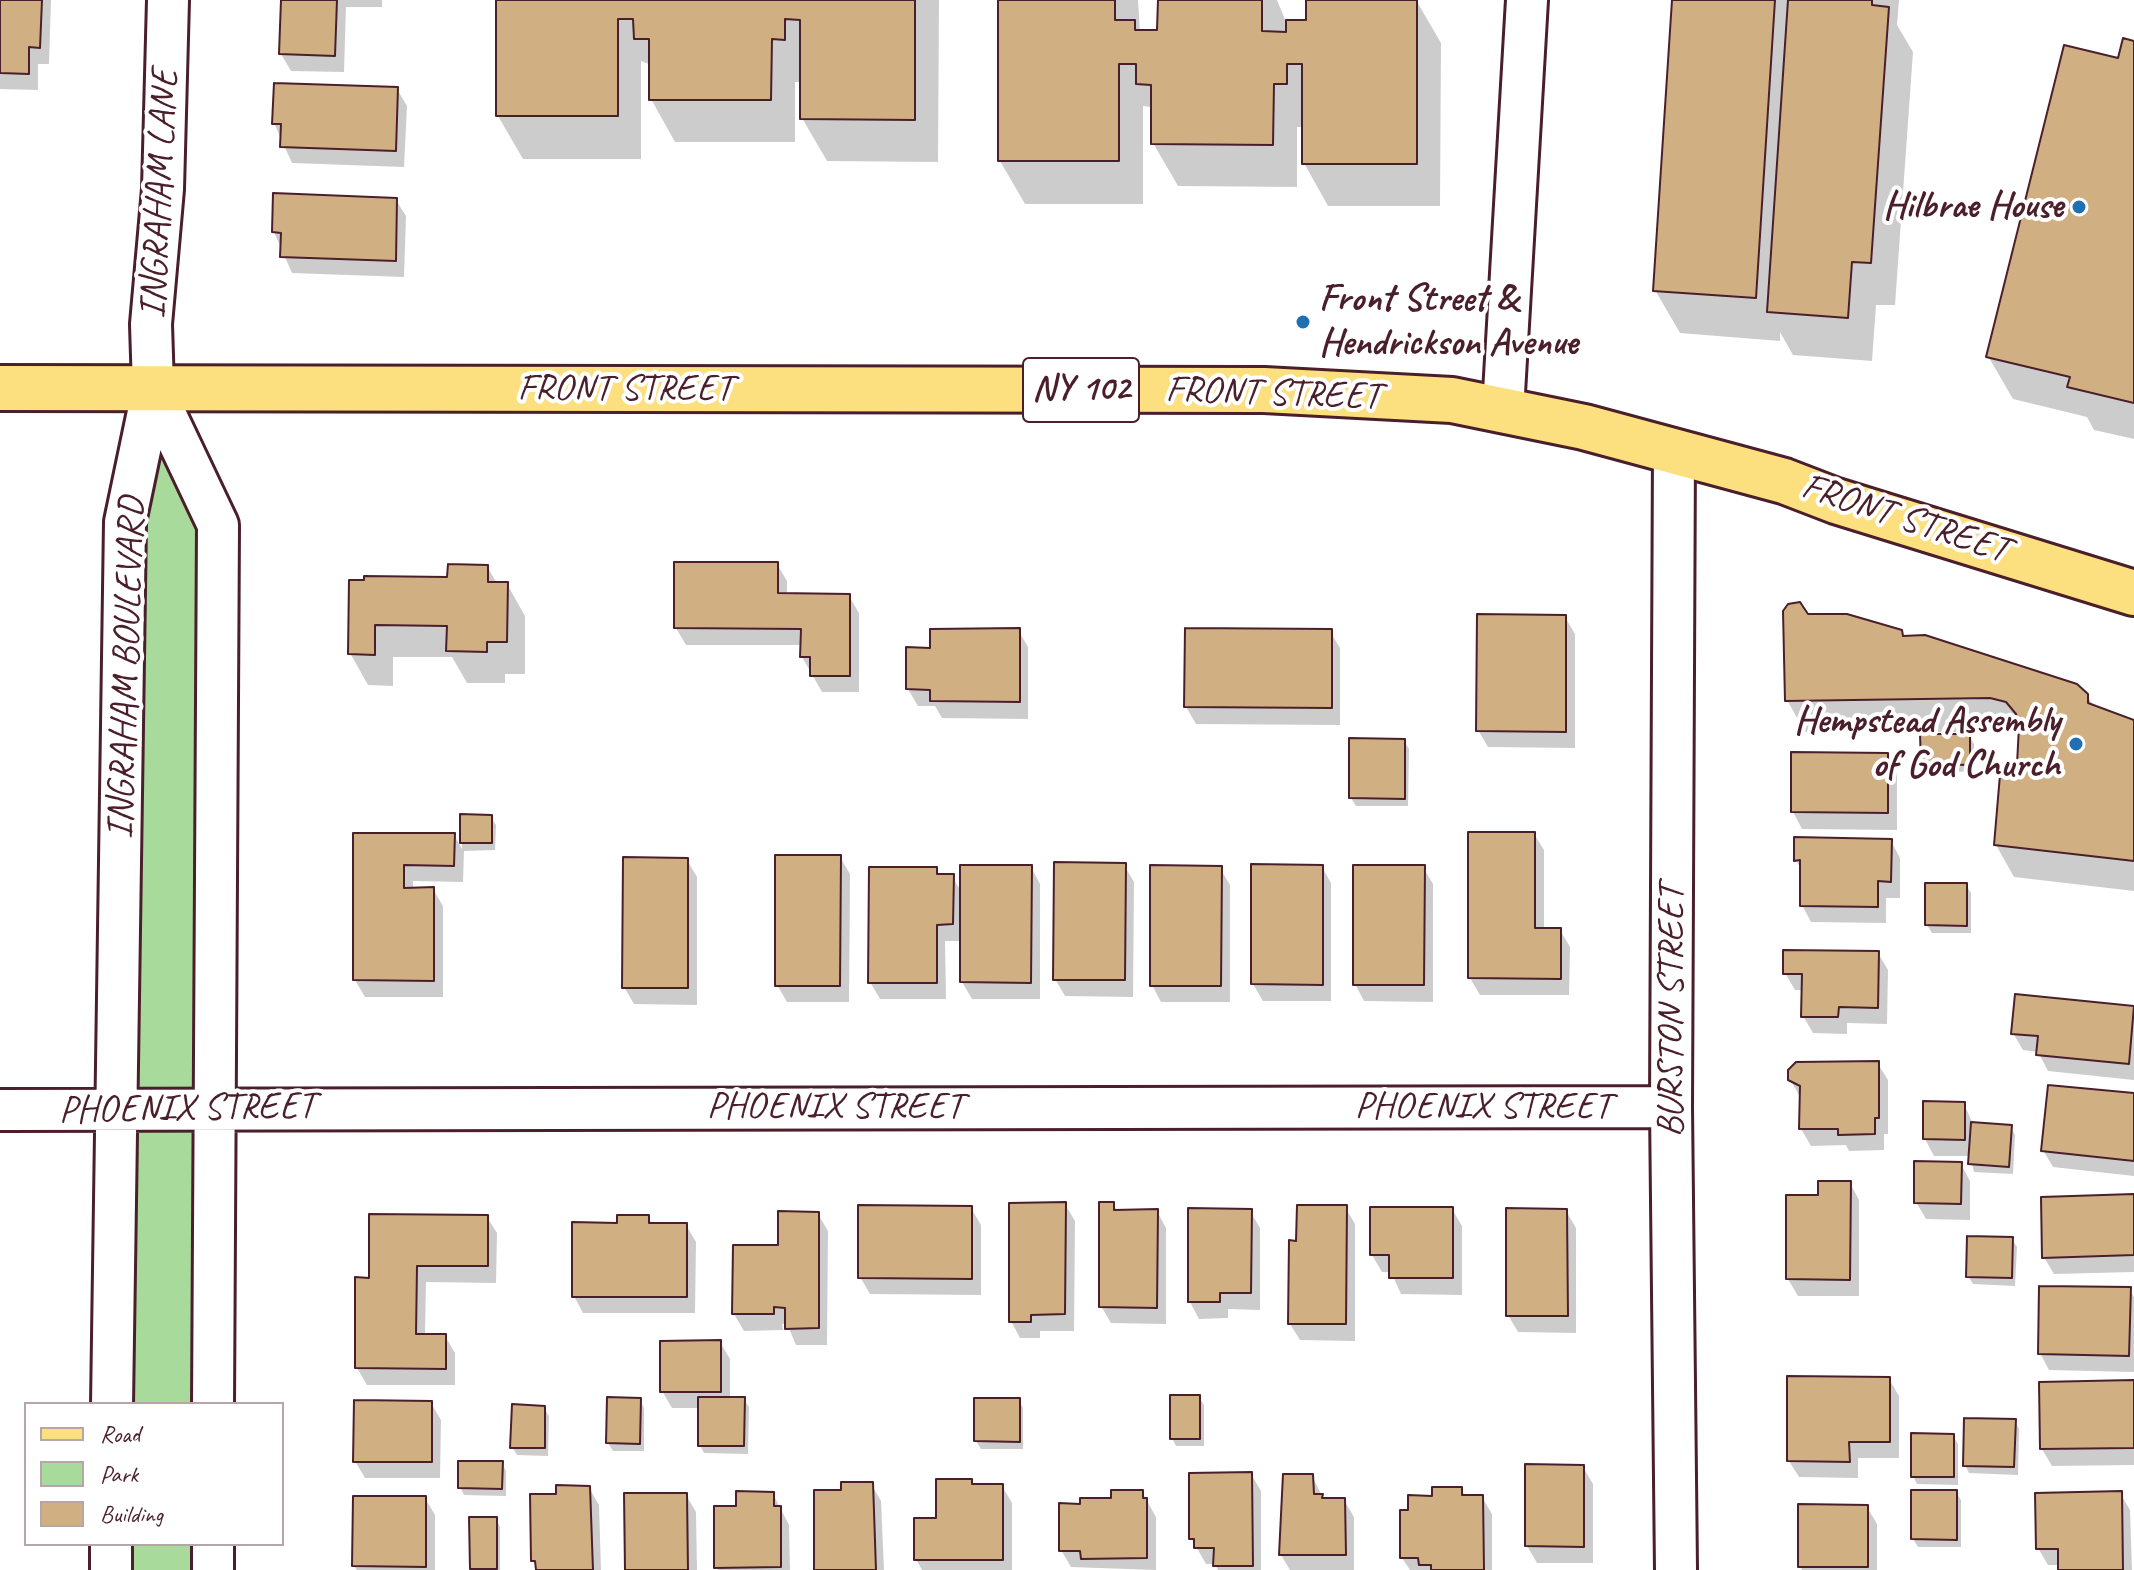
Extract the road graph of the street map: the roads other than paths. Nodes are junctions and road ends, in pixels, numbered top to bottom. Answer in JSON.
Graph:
{"nodes":[{"id":1,"x":168,"y":0,"type":"edge"},
{"id":2,"x":1527,"y":0,"type":"edge"},
{"id":3,"x":0,"y":388,"type":"edge"},
{"id":4,"x":153,"y":388,"type":"junction"},
{"id":5,"x":1503,"y":410,"type":"junction"},
{"id":6,"x":1674,"y":452,"type":"junction"},
{"id":7,"x":2134,"y":593,"type":"edge"},
{"id":8,"x":213,"y":1107,"type":"junction"},
{"id":9,"x":1671,"y":1107,"type":"junction"},
{"id":10,"x":0,"y":1110,"type":"edge"},
{"id":11,"x":115,"y":1110,"type":"junction"},
{"id":12,"x":112,"y":1402,"type":"edge"},
{"id":13,"x":213,"y":1402,"type":"edge"},
{"id":14,"x":111,"y":1546,"type":"edge"},
{"id":15,"x":213,"y":1546,"type":"edge"},
{"id":16,"x":111,"y":1570,"type":"edge"},
{"id":17,"x":213,"y":1570,"type":"edge"},
{"id":18,"x":1676,"y":1570,"type":"edge"}],
"edges":[{"from":1,"to":4,"type":"street","name":"INGRAHAM LANE"},
{"from":2,"to":5,"type":"street"},
{"from":3,"to":4,"type":"main road","name":"FRONT STREET","number":"NY 102"},
{"from":4,"to":5,"type":"main road","name":"FRONT STREET","number":"NY 102"},
{"from":4,"to":8,"type":"street","name":"INGRAHAM BOULEVARD"},
{"from":4,"to":11,"type":"street","name":"INGRAHAM BOULEVARD"},
{"from":5,"to":6,"type":"main road","name":"FRONT STREET","number":"NY 102"},
{"from":6,"to":7,"type":"main road","name":"FRONT STREET","number":"NY 102"},
{"from":6,"to":9,"type":"street","name":"BURSTON STREET"},
{"from":8,"to":9,"type":"street","name":"PHOENIX STREET"},
{"from":8,"to":11,"type":"street","name":"PHOENIX STREET"},
{"from":8,"to":13,"type":"street","name":"INGRAHAM BOULEVARD"},
{"from":9,"to":18,"type":"street","name":"BURSTON STREET"},
{"from":10,"to":11,"type":"street","name":"PHOENIX STREET"},
{"from":11,"to":12,"type":"street","name":"INGRAHAM BOULEVARD"},
{"from":14,"to":16,"type":"street"},
{"from":15,"to":17,"type":"street"}]}
